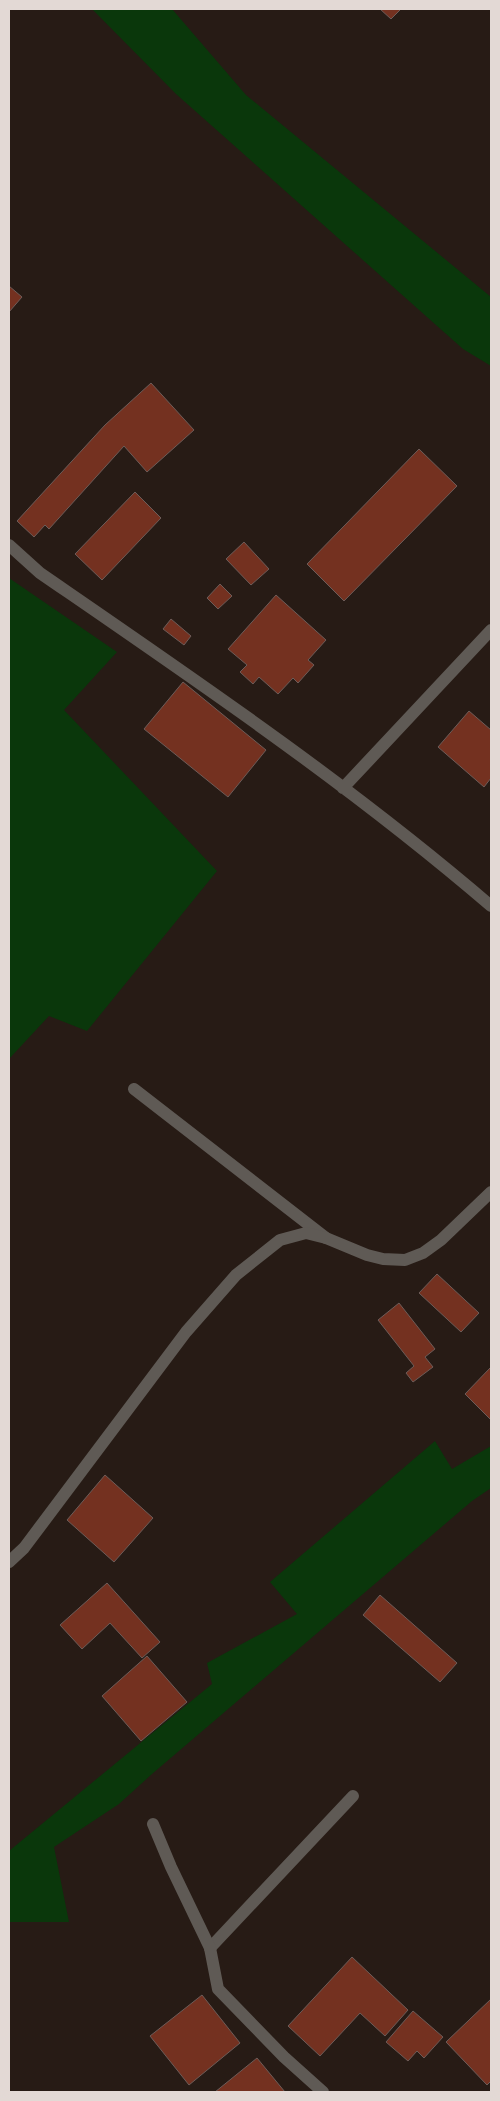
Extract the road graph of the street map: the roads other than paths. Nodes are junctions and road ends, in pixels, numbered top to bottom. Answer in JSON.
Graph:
{"nodes":[{"id":1,"x":9,"y":545,"type":"edge"},
{"id":2,"x":491,"y":630,"type":"edge"},
{"id":3,"x":343,"y":788,"type":"junction"},
{"id":4,"x":491,"y":906,"type":"edge"},
{"id":5,"x":134,"y":1088,"type":"dead end"},
{"id":6,"x":491,"y":1192,"type":"edge"},
{"id":7,"x":326,"y":1238,"type":"junction"},
{"id":8,"x":9,"y":1562,"type":"edge"},
{"id":9,"x":354,"y":1796,"type":"dead end"},
{"id":10,"x":154,"y":1824,"type":"dead end"},
{"id":11,"x":210,"y":1948,"type":"junction"},
{"id":12,"x":323,"y":2092,"type":"edge"}],
"edges":[{"from":1,"to":3,"type":"street"},
{"from":2,"to":3,"type":"street"},
{"from":3,"to":4,"type":"street"},
{"from":5,"to":7,"type":"street"},
{"from":6,"to":7,"type":"street"},
{"from":7,"to":8,"type":"street"},
{"from":9,"to":11,"type":"street"},
{"from":10,"to":11,"type":"street"},
{"from":11,"to":12,"type":"street"}]}
